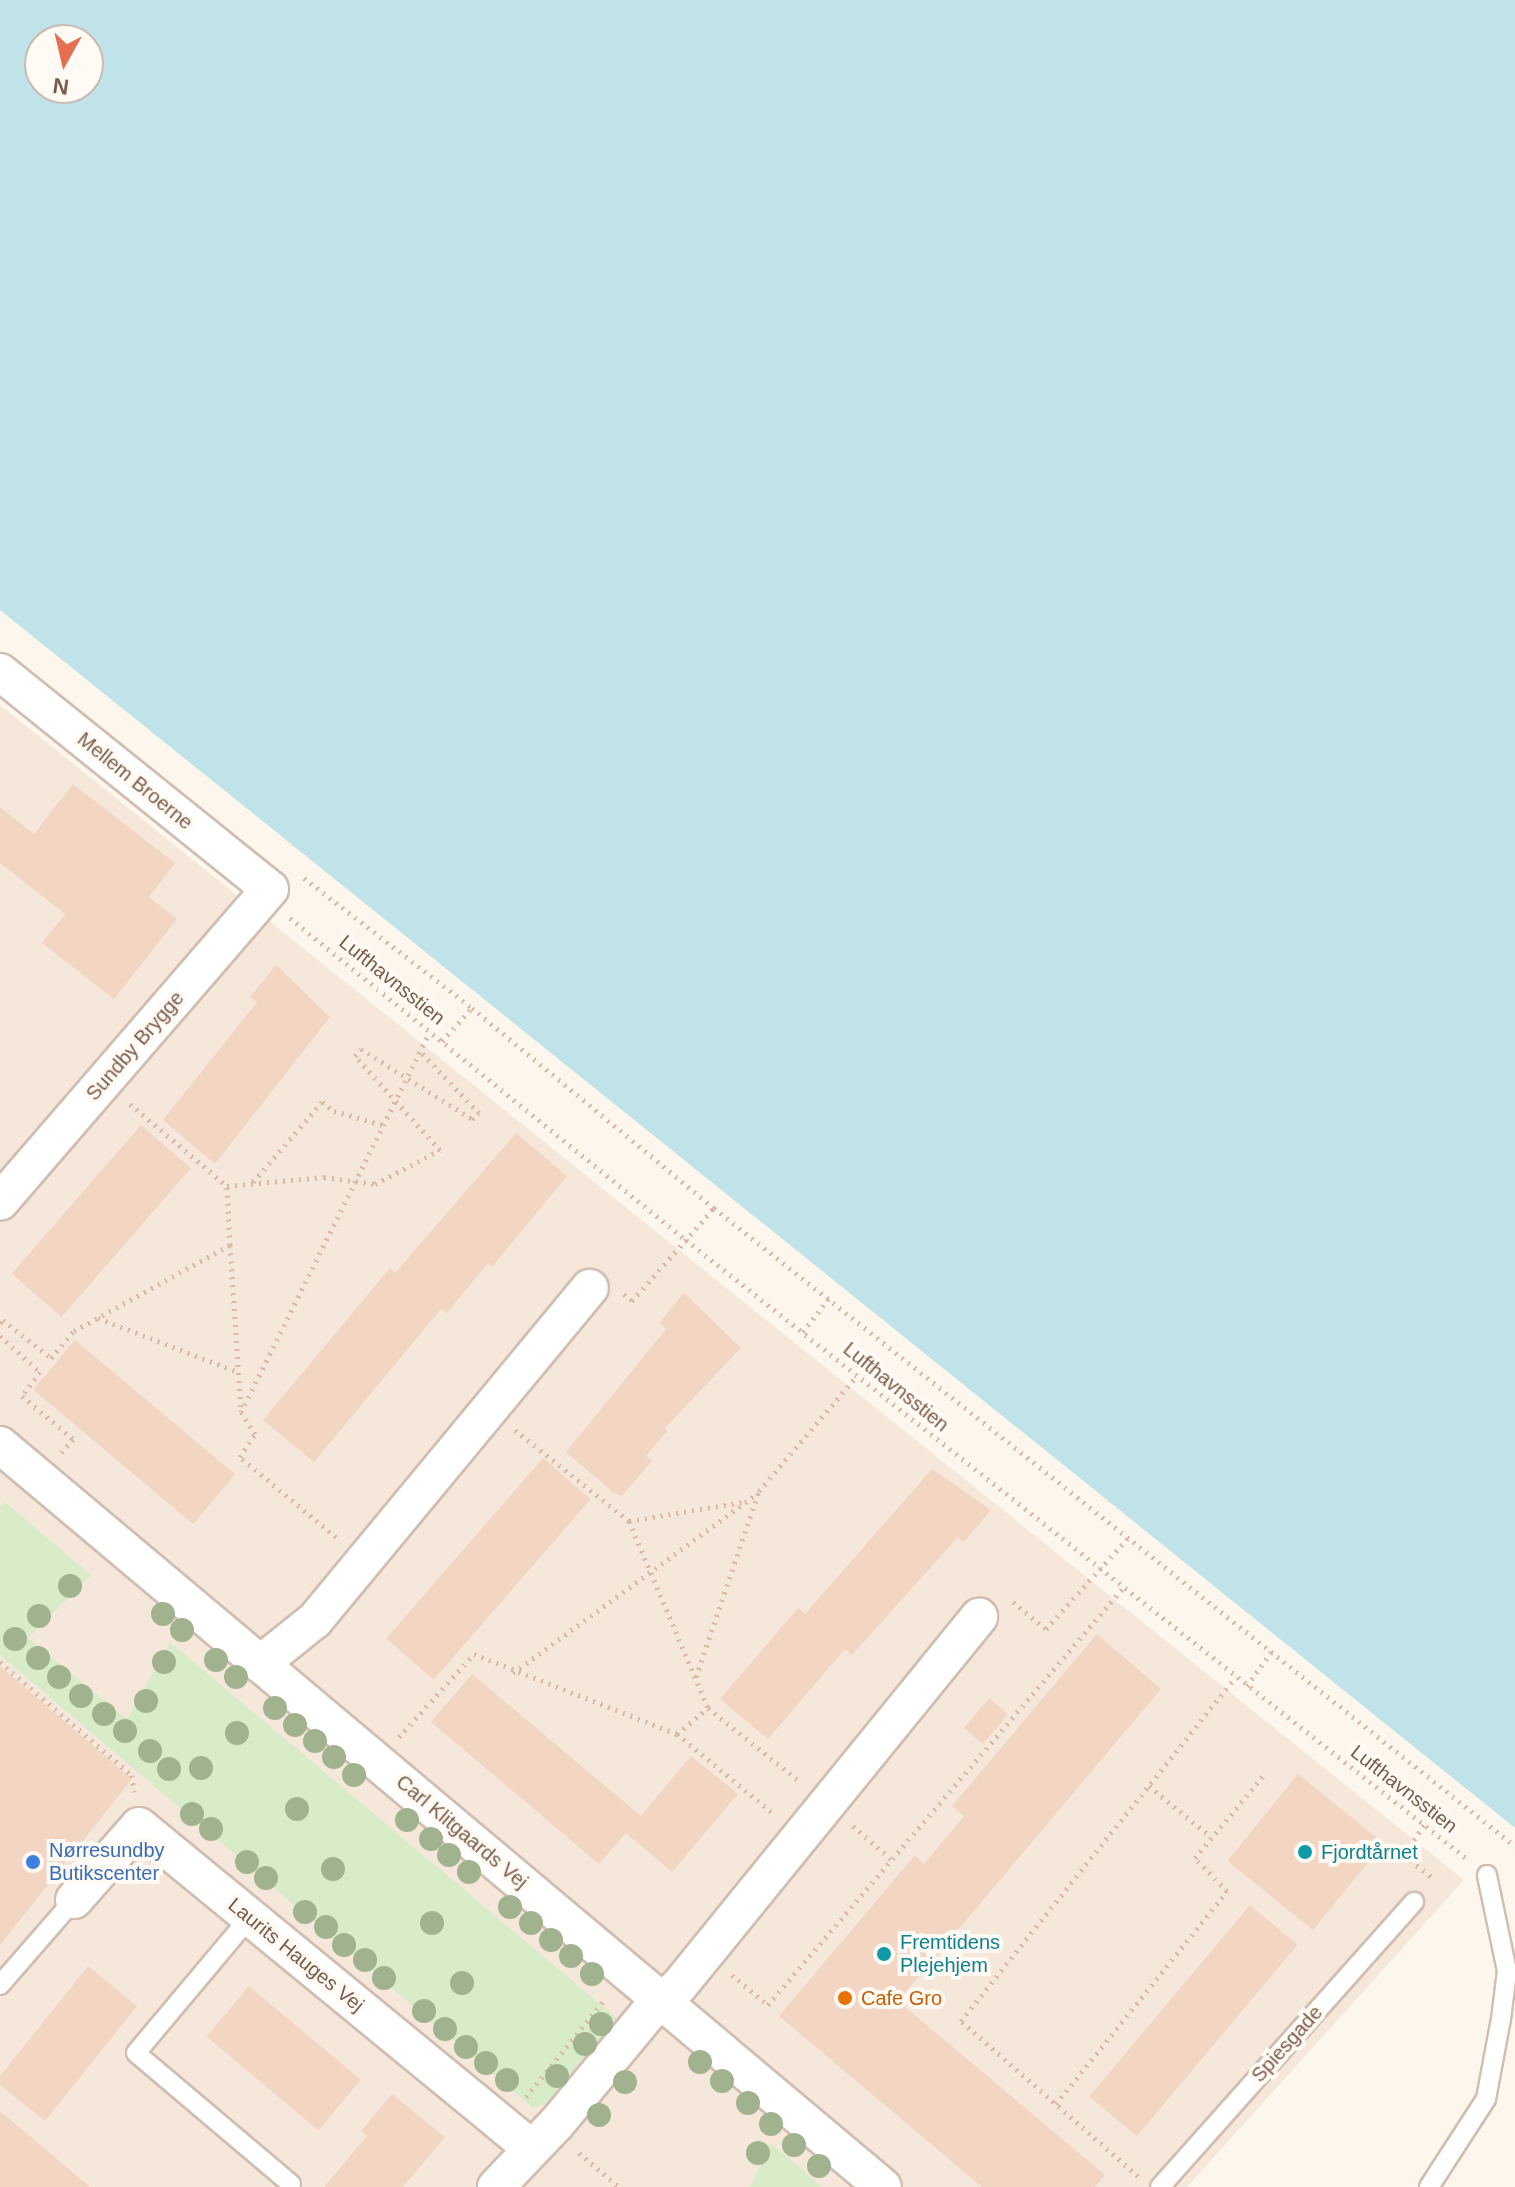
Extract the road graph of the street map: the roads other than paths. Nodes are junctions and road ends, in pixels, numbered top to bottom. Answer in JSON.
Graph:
{"nodes":[{"id":1,"x":0,"y":672,"type":"edge"},
{"id":2,"x":270,"y":889,"type":"joint"},
{"id":3,"x":0,"y":1202,"type":"edge"},
{"id":4,"x":590,"y":1288,"type":"dead end"},
{"id":5,"x":0,"y":1445,"type":"edge"},
{"id":6,"x":979,"y":1617,"type":"dead end"},
{"id":7,"x":260,"y":1664,"type":"junction"},
{"id":8,"x":1487,"y":1875,"type":"road end"},
{"id":9,"x":74,"y":1900,"type":"joint"},
{"id":10,"x":1414,"y":1902,"type":"road end"},
{"id":11,"x":250,"y":1917,"type":"junction"},
{"id":12,"x":0,"y":1985,"type":"edge"},
{"id":13,"x":663,"y":2000,"type":"junction"},
{"id":14,"x":540,"y":2138,"type":"junction"},
{"id":15,"x":291,"y":2184,"type":"dead end"},
{"id":16,"x":496,"y":2187,"type":"edge"},
{"id":17,"x":883,"y":2187,"type":"edge"},
{"id":18,"x":1160,"y":2187,"type":"edge"},
{"id":19,"x":1429,"y":2187,"type":"edge"}],
"edges":[{"from":1,"to":2,"type":"street","name":"Mellem Broerne"},
{"from":2,"to":3,"type":"street","name":"Sundby Brygge"},
{"from":4,"to":7,"type":"street"},
{"from":5,"to":7,"type":"street","name":"Carl Klitgaards Vej"},
{"from":6,"to":13,"type":"street"},
{"from":7,"to":13,"type":"street","name":"Carl Klitgaards Vej"},
{"from":8,"to":19,"type":"lane"},
{"from":9,"to":11,"type":"street","name":"Laurits Hauges Vej"},
{"from":9,"to":12,"type":"lane"},
{"from":10,"to":18,"type":"lane","name":"Spiesgade"},
{"from":11,"to":14,"type":"street","name":"Laurits Hauges Vej"},
{"from":11,"to":15,"type":"lane"},
{"from":13,"to":14,"type":"street"},
{"from":13,"to":17,"type":"street","name":"Carl Klitgaards Vej"},
{"from":14,"to":16,"type":"street"}]}
